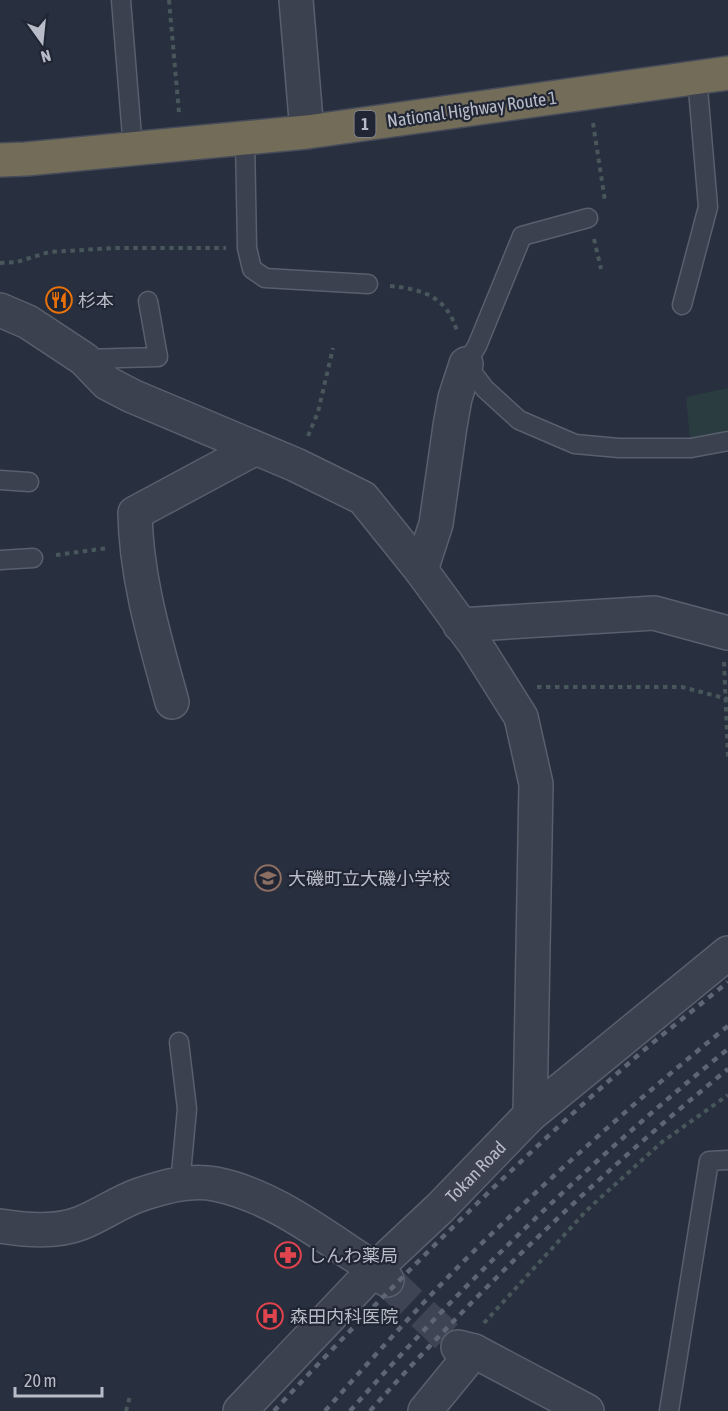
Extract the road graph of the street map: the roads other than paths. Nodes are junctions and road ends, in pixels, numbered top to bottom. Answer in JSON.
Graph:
{"nodes":[{"id":1,"x":122,"y":0,"type":"edge"},
{"id":2,"x":296,"y":0,"type":"edge"},
{"id":3,"x":712,"y":75,"type":"edge"},
{"id":4,"x":307,"y":132,"type":"junction"},
{"id":5,"x":245,"y":138,"type":"junction"},
{"id":6,"x":133,"y":149,"type":"junction"},
{"id":7,"x":0,"y":160,"type":"edge"},
{"id":8,"x":588,"y":218,"type":"road end"},
{"id":9,"x":368,"y":284,"type":"road end"},
{"id":10,"x":148,"y":301,"type":"dead end"},
{"id":11,"x":682,"y":305,"type":"dead end"},
{"id":12,"x":0,"y":310,"type":"edge"},
{"id":13,"x":84,"y":359,"type":"junction"},
{"id":14,"x":466,"y":364,"type":"junction"},
{"id":15,"x":728,"y":441,"type":"edge"},
{"id":16,"x":254,"y":448,"type":"junction"},
{"id":17,"x":0,"y":480,"type":"edge"},
{"id":18,"x":29,"y":482,"type":"dead end"},
{"id":19,"x":436,"y":524,"type":"junction"},
{"id":20,"x":392,"y":535,"type":"junction"},
{"id":21,"x":33,"y":558,"type":"road end"},
{"id":22,"x":0,"y":560,"type":"edge"},
{"id":23,"x":422,"y":570,"type":"junction"},
{"id":24,"x":460,"y":625,"type":"junction"},
{"id":25,"x":728,"y":633,"type":"edge"},
{"id":26,"x":172,"y":702,"type":"dead end"},
{"id":27,"x":728,"y":952,"type":"edge"},
{"id":28,"x":179,"y":1042,"type":"dead end"},
{"id":29,"x":530,"y":1115,"type":"junction"},
{"id":30,"x":728,"y":1160,"type":"edge"},
{"id":31,"x":180,"y":1184,"type":"junction"},
{"id":32,"x":0,"y":1226,"type":"edge"},
{"id":33,"x":381,"y":1275,"type":"junction"},
{"id":34,"x":240,"y":1411,"type":"edge"},
{"id":35,"x":425,"y":1411,"type":"edge"},
{"id":36,"x":587,"y":1411,"type":"edge"},
{"id":37,"x":669,"y":1411,"type":"edge"}],
"edges":[{"from":1,"to":6,"type":"lane"},
{"from":2,"to":4,"type":"street"},
{"from":3,"to":4,"type":"highway","name":"National Highway Route 1","number":"1"},
{"from":3,"to":11,"type":"lane"},
{"from":4,"to":5,"type":"highway","name":"National Highway Route 1","number":"1"},
{"from":5,"to":6,"type":"highway","name":"National Highway Route 1","number":"1"},
{"from":5,"to":9,"type":"lane"},
{"from":6,"to":7,"type":"highway","name":"National Highway Route 1","number":"1"},
{"from":8,"to":14,"type":"lane"},
{"from":10,"to":13,"type":"lane"},
{"from":12,"to":13,"type":"street"},
{"from":13,"to":16,"type":"street"},
{"from":14,"to":15,"type":"lane"},
{"from":14,"to":19,"type":"street"},
{"from":16,"to":20,"type":"street"},
{"from":16,"to":26,"type":"street"},
{"from":17,"to":18,"type":"lane"},
{"from":19,"to":20,"type":"street"},
{"from":19,"to":23,"type":"street"},
{"from":20,"to":23,"type":"street"},
{"from":21,"to":22,"type":"lane"},
{"from":23,"to":24,"type":"street"},
{"from":24,"to":25,"type":"street"},
{"from":24,"to":29,"type":"street"},
{"from":27,"to":29,"type":"street","name":"Tokan Road"},
{"from":28,"to":31,"type":"lane"},
{"from":29,"to":33,"type":"street","name":"Tokan Road"},
{"from":30,"to":37,"type":"lane"},
{"from":31,"to":32,"type":"street"},
{"from":31,"to":33,"type":"street"},
{"from":33,"to":34,"type":"street","name":"Tokan Road"},
{"from":35,"to":36,"type":"street"}]}
